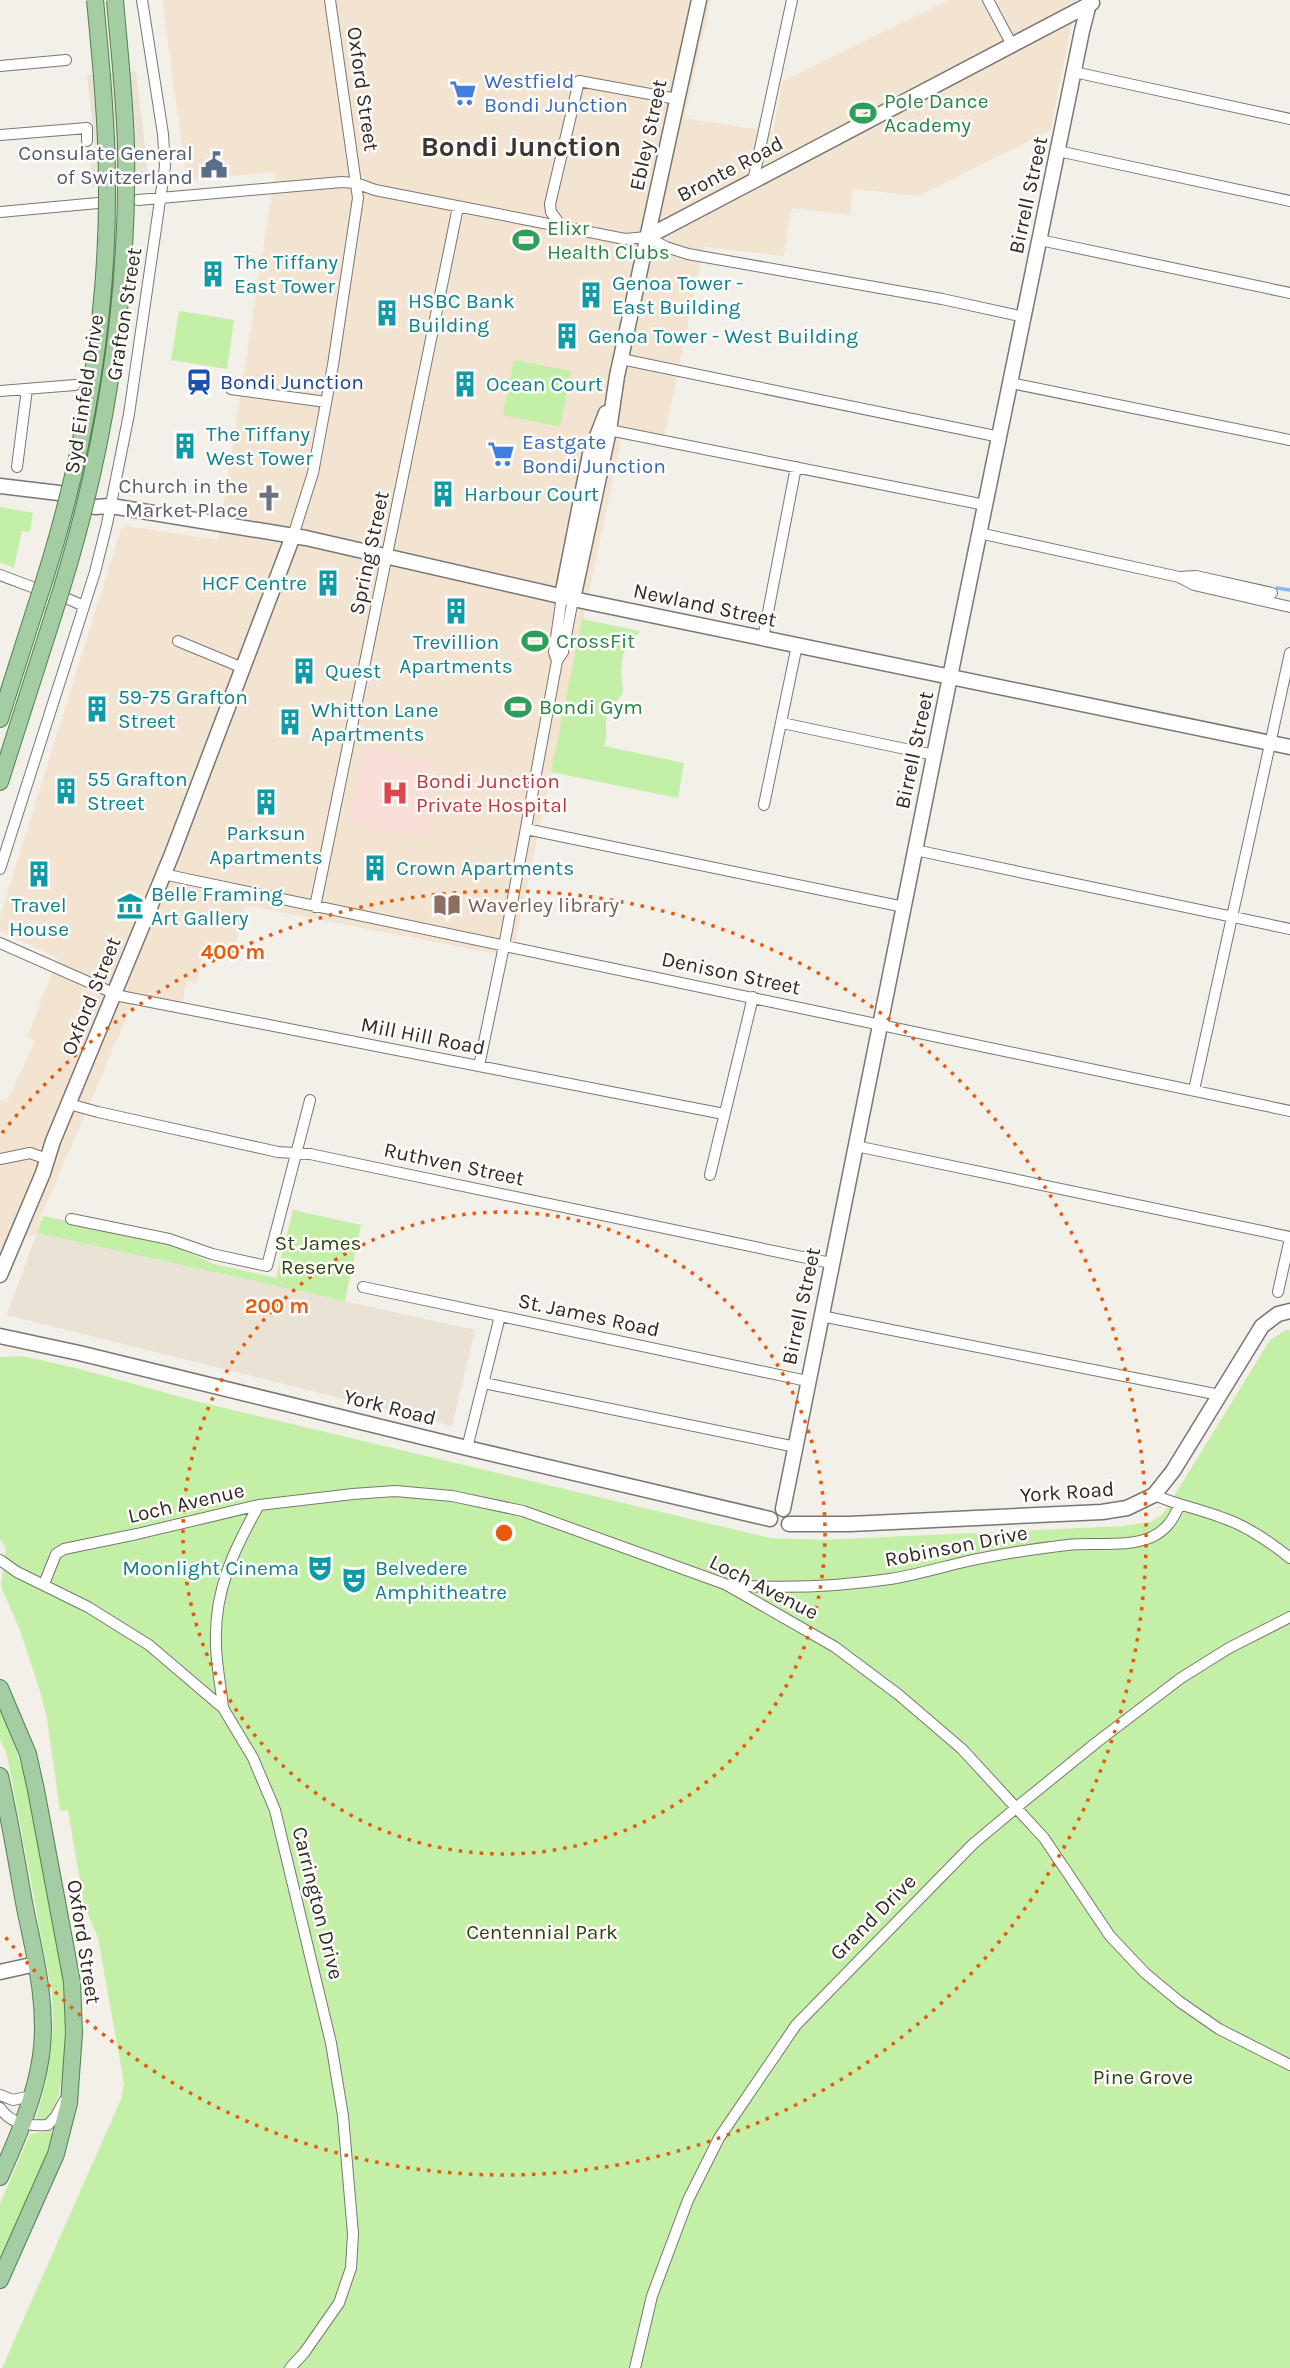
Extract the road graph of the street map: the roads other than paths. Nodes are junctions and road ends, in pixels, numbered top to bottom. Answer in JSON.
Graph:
{"nodes":[{"id":1,"x":95,"y":0,"type":"edge"},
{"id":2,"x":115,"y":0,"type":"edge"},
{"id":3,"x":142,"y":0,"type":"edge"},
{"id":4,"x":330,"y":0,"type":"edge"},
{"id":5,"x":699,"y":0,"type":"edge"},
{"id":6,"x":792,"y":0,"type":"edge"},
{"id":7,"x":988,"y":0,"type":"edge"},
{"id":8,"x":1092,"y":1,"type":"edge"},
{"id":9,"x":1012,"y":46,"type":"junction"},
{"id":10,"x":66,"y":60,"type":"dead end"},
{"id":11,"x":0,"y":66,"type":"edge"},
{"id":12,"x":1074,"y":72,"type":"junction"},
{"id":13,"x":677,"y":99,"type":"junction"},
{"id":14,"x":1290,"y":119,"type":"edge"},
{"id":15,"x":0,"y":135,"type":"edge"},
{"id":16,"x":87,"y":141,"type":"dead end"},
{"id":17,"x":1058,"y":151,"type":"junction"},
{"id":18,"x":753,"y":181,"type":"junction"},
{"id":19,"x":356,"y":183,"type":"junction"},
{"id":20,"x":162,"y":198,"type":"junction"},
{"id":21,"x":138,"y":200,"type":"dead end"},
{"id":22,"x":1290,"y":201,"type":"edge"},
{"id":23,"x":97,"y":203,"type":"dead end"},
{"id":24,"x":458,"y":207,"type":"junction"},
{"id":25,"x":0,"y":212,"type":"edge"},
{"id":26,"x":562,"y":227,"type":"junction"},
{"id":27,"x":647,"y":237,"type":"junction"},
{"id":28,"x":1040,"y":240,"type":"junction"},
{"id":29,"x":1290,"y":293,"type":"edge"},
{"id":30,"x":1024,"y":317,"type":"junction"},
{"id":31,"x":621,"y":359,"type":"junction"},
{"id":32,"x":1011,"y":383,"type":"junction"},
{"id":33,"x":75,"y":385,"type":"dead end"},
{"id":34,"x":27,"y":389,"type":"junction"},
{"id":35,"x":231,"y":389,"type":"dead end"},
{"id":36,"x":0,"y":391,"type":"edge"},
{"id":37,"x":326,"y":402,"type":"junction"},
{"id":38,"x":611,"y":402,"type":"junction"},
{"id":39,"x":609,"y":430,"type":"junction"},
{"id":40,"x":1000,"y":437,"type":"junction"},
{"id":41,"x":1290,"y":440,"type":"edge"},
{"id":42,"x":17,"y":467,"type":"dead end"},
{"id":43,"x":796,"y":467,"type":"junction"},
{"id":44,"x":0,"y":486,"type":"edge"},
{"id":45,"x":0,"y":495,"type":"edge"},
{"id":46,"x":96,"y":503,"type":"tunnel mouth"},
{"id":47,"x":985,"y":505,"type":"junction"},
{"id":48,"x":111,"y":506,"type":"junction"},
{"id":49,"x":979,"y":533,"type":"junction"},
{"id":50,"x":293,"y":536,"type":"junction"},
{"id":51,"x":387,"y":556,"type":"junction"},
{"id":52,"x":0,"y":575,"type":"edge"},
{"id":53,"x":1179,"y":577,"type":"junction"},
{"id":54,"x":32,"y":587,"type":"dead end"},
{"id":55,"x":1272,"y":593,"type":"dead end"},
{"id":56,"x":567,"y":598,"type":"junction"},
{"id":57,"x":68,"y":599,"type":"dead end"},
{"id":58,"x":84,"y":606,"type":"junction"},
{"id":59,"x":1290,"y":607,"type":"edge"},
{"id":60,"x":763,"y":638,"type":"junction"},
{"id":61,"x":177,"y":641,"type":"dead end"},
{"id":62,"x":797,"y":645,"type":"junction"},
{"id":63,"x":1290,"y":653,"type":"edge"},
{"id":64,"x":243,"y":668,"type":"junction"},
{"id":65,"x":950,"y":676,"type":"junction"},
{"id":66,"x":0,"y":719,"type":"edge"},
{"id":67,"x":782,"y":723,"type":"junction"},
{"id":68,"x":1270,"y":743,"type":"junction"},
{"id":69,"x":1290,"y":747,"type":"edge"},
{"id":70,"x":934,"y":755,"type":"junction"},
{"id":71,"x":0,"y":782,"type":"edge"},
{"id":72,"x":764,"y":805,"type":"dead end"},
{"id":73,"x":526,"y":829,"type":"junction"},
{"id":74,"x":915,"y":850,"type":"junction"},
{"id":75,"x":0,"y":869,"type":"edge"},
{"id":76,"x":163,"y":874,"type":"junction"},
{"id":77,"x":315,"y":907,"type":"junction"},
{"id":78,"x":904,"y":907,"type":"junction"},
{"id":79,"x":1232,"y":917,"type":"junction"},
{"id":80,"x":1290,"y":929,"type":"edge"},
{"id":81,"x":0,"y":943,"type":"edge"},
{"id":82,"x":504,"y":946,"type":"junction"},
{"id":83,"x":115,"y":995,"type":"junction"},
{"id":84,"x":753,"y":997,"type":"junction"},
{"id":85,"x":881,"y":1026,"type":"junction"},
{"id":86,"x":479,"y":1066,"type":"junction"},
{"id":87,"x":1194,"y":1090,"type":"junction"},
{"id":88,"x":310,"y":1100,"type":"dead end"},
{"id":89,"x":69,"y":1104,"type":"junction"},
{"id":90,"x":1290,"y":1111,"type":"edge"},
{"id":91,"x":724,"y":1114,"type":"junction"},
{"id":92,"x":856,"y":1146,"type":"junction"},
{"id":93,"x":296,"y":1154,"type":"junction"},
{"id":94,"x":0,"y":1159,"type":"edge"},
{"id":95,"x":47,"y":1159,"type":"junction"},
{"id":96,"x":710,"y":1175,"type":"dead end"},
{"id":97,"x":71,"y":1219,"type":"dead end"},
{"id":98,"x":1290,"y":1238,"type":"edge"},
{"id":99,"x":831,"y":1263,"type":"junction"},
{"id":100,"x":0,"y":1275,"type":"edge"},
{"id":101,"x":363,"y":1287,"type":"dead end"},
{"id":102,"x":1278,"y":1292,"type":"dead end"},
{"id":103,"x":1290,"y":1311,"type":"edge"},
{"id":104,"x":500,"y":1316,"type":"junction"},
{"id":105,"x":821,"y":1316,"type":"junction"},
{"id":106,"x":0,"y":1336,"type":"edge"},
{"id":107,"x":807,"y":1381,"type":"junction"},
{"id":108,"x":484,"y":1383,"type":"junction"},
{"id":109,"x":1220,"y":1395,"type":"junction"},
{"id":110,"x":796,"y":1447,"type":"junction"},
{"id":111,"x":467,"y":1448,"type":"junction"},
{"id":112,"x":1154,"y":1495,"type":"junction"},
{"id":113,"x":259,"y":1505,"type":"junction"},
{"id":114,"x":1180,"y":1506,"type":"junction"},
{"id":115,"x":783,"y":1509,"type":"junction"},
{"id":116,"x":770,"y":1519,"type":"junction"},
{"id":117,"x":789,"y":1524,"type":"junction"},
{"id":118,"x":1290,"y":1559,"type":"edge"},
{"id":119,"x":0,"y":1560,"type":"edge"},
{"id":120,"x":44,"y":1584,"type":"junction"},
{"id":121,"x":725,"y":1584,"type":"junction"},
{"id":122,"x":1290,"y":1616,"type":"edge"},
{"id":123,"x":0,"y":1681,"type":"edge"},
{"id":124,"x":0,"y":1688,"type":"edge"},
{"id":125,"x":9,"y":1706,"type":"junction"},
{"id":126,"x":223,"y":1707,"type":"junction"},
{"id":127,"x":0,"y":1776,"type":"edge"},
{"id":128,"x":1017,"y":1807,"type":"junction"},
{"id":129,"x":36,"y":1964,"type":"junction"},
{"id":130,"x":0,"y":1972,"type":"edge"},
{"id":131,"x":1290,"y":2065,"type":"edge"},
{"id":132,"x":71,"y":2085,"type":"junction"},
{"id":133,"x":0,"y":2095,"type":"edge"},
{"id":134,"x":31,"y":2096,"type":"junction"},
{"id":135,"x":0,"y":2108,"type":"edge"},
{"id":136,"x":22,"y":2125,"type":"junction"},
{"id":137,"x":0,"y":2177,"type":"edge"},
{"id":138,"x":0,"y":2280,"type":"edge"},
{"id":139,"x":290,"y":2368,"type":"edge"},
{"id":140,"x":635,"y":2368,"type":"edge"}],
"edges":[{"from":1,"to":66,"type":"main road","name":"Syd Einfeld Drive","bridge":true},
{"from":2,"to":71,"type":"main road","name":"Syd Einfeld Drive","bridge":true},
{"from":3,"to":20,"type":"street","name":"Grafton Street"},
{"from":4,"to":19,"type":"street","name":"Oxford Street"},
{"from":5,"to":13,"type":"street","name":"Ebley Street"},
{"from":6,"to":18,"type":"street"},
{"from":7,"to":9,"type":"street"},
{"from":8,"to":9,"type":"street","name":"Bronte Road"},
{"from":8,"to":12,"type":"street","name":"Birrell Street"},
{"from":9,"to":18,"type":"street","name":"Bronte Road"},
{"from":10,"to":11,"type":"street"},
{"from":12,"to":14,"type":"street"},
{"from":12,"to":17,"type":"street","name":"Birrell Street"},
{"from":13,"to":26,"type":"street"},
{"from":13,"to":27,"type":"street","name":"Ebley Street"},
{"from":15,"to":16,"type":"street"},
{"from":17,"to":22,"type":"street"},
{"from":17,"to":28,"type":"street","name":"Birrell Street"},
{"from":18,"to":27,"type":"street","name":"Bronte Road"},
{"from":19,"to":20,"type":"street","name":"Bronte Road"},
{"from":19,"to":24,"type":"street","name":"Bronte Road"},
{"from":19,"to":37,"type":"street","name":"Oxford Street"},
{"from":20,"to":21,"type":"street","name":"Bronte Road"},
{"from":20,"to":48,"type":"street","name":"Grafton Street"},
{"from":23,"to":25,"type":"street"},
{"from":24,"to":26,"type":"street","name":"Bronte Road"},
{"from":24,"to":51,"type":"street","name":"Spring Street"},
{"from":26,"to":27,"type":"street","name":"Bronte Road"},
{"from":27,"to":30,"type":"street"},
{"from":27,"to":31,"type":"street","name":"Ebley Street"},
{"from":28,"to":29,"type":"street"},
{"from":28,"to":30,"type":"street","name":"Birrell Street"},
{"from":30,"to":32,"type":"street","name":"Birrell Street"},
{"from":31,"to":38,"type":"street","name":"Ebley Street"},
{"from":31,"to":40,"type":"street"},
{"from":32,"to":40,"type":"street","name":"Birrell Street"},
{"from":32,"to":41,"type":"street"},
{"from":33,"to":34,"type":"street"},
{"from":34,"to":36,"type":"street"},
{"from":34,"to":42,"type":"street"},
{"from":35,"to":37,"type":"street"},
{"from":37,"to":50,"type":"street","name":"Oxford Street"},
{"from":38,"to":39,"type":"street","name":"Ebley Street"},
{"from":38,"to":56,"type":"street","name":"Ebley Street"},
{"from":39,"to":43,"type":"street"},
{"from":39,"to":56,"type":"street","name":"Ebley Street"},
{"from":40,"to":47,"type":"street","name":"Birrell Street"},
{"from":43,"to":47,"type":"street"},
{"from":43,"to":60,"type":"street"},
{"from":44,"to":45,"type":"street"},
{"from":46,"to":48,"type":"street","name":"Newland Street"},
{"from":47,"to":49,"type":"street","name":"Birrell Street"},
{"from":48,"to":50,"type":"street","name":"Newland Street"},
{"from":48,"to":58,"type":"street","name":"Grafton Street"},
{"from":49,"to":53,"type":"street"},
{"from":49,"to":65,"type":"street","name":"Birrell Street"},
{"from":50,"to":51,"type":"street","name":"Newland Street"},
{"from":50,"to":64,"type":"street","name":"Oxford Street"},
{"from":51,"to":56,"type":"street","name":"Newland Street"},
{"from":51,"to":77,"type":"street","name":"Spring Street"},
{"from":52,"to":54,"type":"street"},
{"from":53,"to":55,"type":"street"},
{"from":53,"to":59,"type":"street"},
{"from":56,"to":60,"type":"street","name":"Newland Street"},
{"from":56,"to":73,"type":"street","name":"Ebley Street"},
{"from":57,"to":58,"type":"street"},
{"from":58,"to":75,"type":"street","name":"Grafton Street"},
{"from":60,"to":62,"type":"street","name":"Newland Street"},
{"from":61,"to":64,"type":"street"},
{"from":62,"to":65,"type":"street","name":"Newland Street"},
{"from":62,"to":67,"type":"street"},
{"from":63,"to":68,"type":"street"},
{"from":64,"to":76,"type":"street","name":"Oxford Street"},
{"from":65,"to":68,"type":"street","name":"Newland Street"},
{"from":65,"to":70,"type":"street","name":"Birrell Street"},
{"from":67,"to":70,"type":"street"},
{"from":67,"to":72,"type":"street"},
{"from":68,"to":69,"type":"street","name":"Newland Street"},
{"from":68,"to":79,"type":"street"},
{"from":70,"to":74,"type":"street","name":"Birrell Street"},
{"from":73,"to":78,"type":"street"},
{"from":73,"to":82,"type":"street","name":"Ebley Street"},
{"from":74,"to":78,"type":"street","name":"Birrell Street"},
{"from":74,"to":79,"type":"street"},
{"from":76,"to":77,"type":"street","name":"Denison Street"},
{"from":76,"to":83,"type":"street","name":"Oxford Street"},
{"from":77,"to":82,"type":"street","name":"Denison Street"},
{"from":78,"to":85,"type":"street","name":"Birrell Street"},
{"from":79,"to":80,"type":"street"},
{"from":79,"to":87,"type":"street"},
{"from":81,"to":83,"type":"street","name":"Mill Hill Road"},
{"from":82,"to":84,"type":"street","name":"Denison Street"},
{"from":82,"to":86,"type":"street","name":"Ebley Street"},
{"from":83,"to":86,"type":"street","name":"Mill Hill Road"},
{"from":83,"to":89,"type":"street","name":"Oxford Street"},
{"from":84,"to":85,"type":"street","name":"Denison Street"},
{"from":84,"to":91,"type":"street"},
{"from":85,"to":87,"type":"street","name":"Denison Street"},
{"from":85,"to":92,"type":"street","name":"Birrell Street"},
{"from":86,"to":91,"type":"street","name":"Mill Hill Road"},
{"from":87,"to":90,"type":"street","name":"Denison Street"},
{"from":88,"to":93,"type":"street"},
{"from":89,"to":93,"type":"street","name":"Ruthven Street"},
{"from":89,"to":95,"type":"street","name":"Oxford Street"},
{"from":91,"to":96,"type":"street"},
{"from":92,"to":98,"type":"street"},
{"from":92,"to":99,"type":"street","name":"Birrell Street"},
{"from":93,"to":97,"type":"street"},
{"from":93,"to":99,"type":"street","name":"Ruthven Street"},
{"from":94,"to":95,"type":"street"},
{"from":95,"to":100,"type":"street","name":"Oxford Street"},
{"from":98,"to":102,"type":"street"},
{"from":99,"to":105,"type":"street","name":"Birrell Street"},
{"from":101,"to":104,"type":"street","name":"St. James Road"},
{"from":103,"to":109,"type":"street","name":"York Road"},
{"from":104,"to":107,"type":"street","name":"St. James Road"},
{"from":104,"to":108,"type":"street"},
{"from":105,"to":107,"type":"street","name":"Birrell Street"},
{"from":105,"to":109,"type":"street"},
{"from":106,"to":111,"type":"street","name":"York Road"},
{"from":107,"to":110,"type":"street","name":"Birrell Street"},
{"from":108,"to":110,"type":"street"},
{"from":108,"to":111,"type":"street"},
{"from":109,"to":112,"type":"street","name":"York Road"},
{"from":110,"to":115,"type":"street","name":"Birrell Street"},
{"from":111,"to":116,"type":"street","name":"York Road"},
{"from":112,"to":114,"type":"street"},
{"from":112,"to":117,"type":"street","name":"York Road"},
{"from":113,"to":120,"type":"street","name":"Loch Avenue"},
{"from":113,"to":121,"type":"street","name":"Loch Avenue"},
{"from":113,"to":126,"type":"street"},
{"from":114,"to":118,"type":"street"},
{"from":114,"to":121,"type":"street","name":"Robinson Drive"},
{"from":115,"to":116,"type":"street"},
{"from":115,"to":117,"type":"street"},
{"from":116,"to":117,"type":"street"},
{"from":119,"to":120,"type":"street","name":"Carrington Drive"},
{"from":120,"to":126,"type":"street","name":"Carrington Drive"},
{"from":121,"to":128,"type":"street","name":"Loch Avenue"},
{"from":122,"to":128,"type":"street","name":"Grand Drive"},
{"from":123,"to":125,"type":"street"},
{"from":124,"to":125,"type":"main road","name":"Oxford Street"},
{"from":125,"to":132,"type":"main road","name":"Oxford Street"},
{"from":126,"to":139,"type":"street","name":"Carrington Drive"},
{"from":127,"to":129,"type":"main road"},
{"from":128,"to":131,"type":"street","name":"Loch Avenue"},
{"from":128,"to":140,"type":"street","name":"Grand Drive"},
{"from":129,"to":130,"type":"street"},
{"from":129,"to":134,"type":"main road"},
{"from":132,"to":136,"type":"street"},
{"from":132,"to":138,"type":"main road","name":"Oxford Street"},
{"from":133,"to":134,"type":"street"},
{"from":134,"to":136,"type":"main road"},
{"from":135,"to":136,"type":"street"},
{"from":136,"to":137,"type":"main road"}]}
